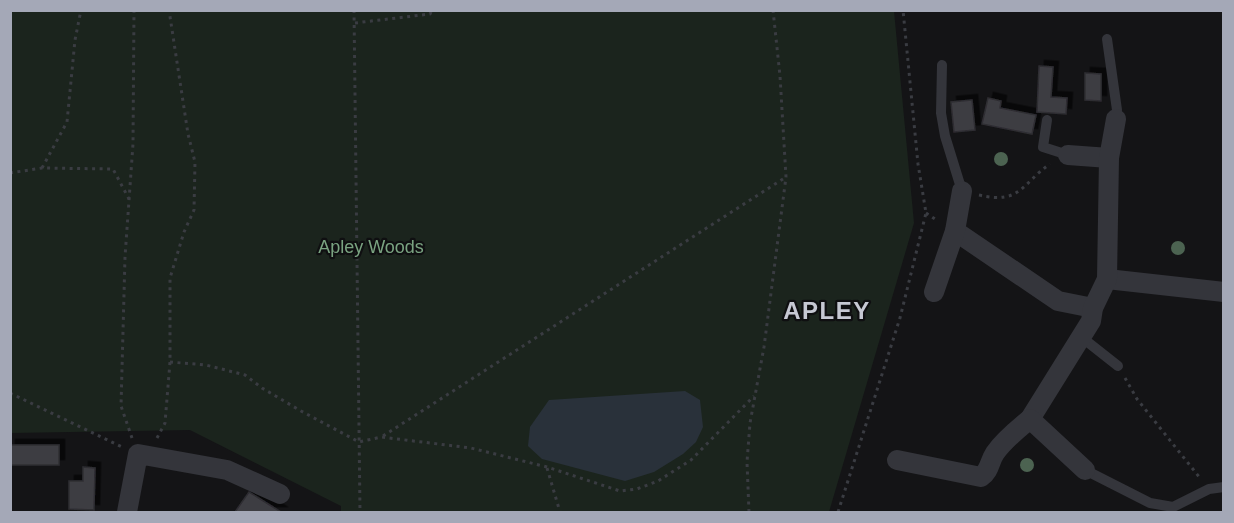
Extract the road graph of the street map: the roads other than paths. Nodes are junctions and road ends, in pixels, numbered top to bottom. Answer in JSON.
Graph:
{"nodes":[{"id":1,"x":1107,"y":39,"type":"dead end"},
{"id":2,"x":942,"y":65,"type":"dead end"},
{"id":3,"x":1047,"y":120,"type":"dead end"},
{"id":4,"x":1116,"y":120,"type":"joint"},
{"id":5,"x":1068,"y":155,"type":"joint"},
{"id":6,"x":1109,"y":158,"type":"junction"},
{"id":7,"x":962,"y":191,"type":"joint"},
{"id":8,"x":955,"y":231,"type":"junction"},
{"id":9,"x":1107,"y":279,"type":"junction"},
{"id":10,"x":934,"y":292,"type":"dead end"},
{"id":11,"x":1224,"y":292,"type":"edge"},
{"id":12,"x":1092,"y":308,"type":"junction"},
{"id":13,"x":1080,"y":336,"type":"junction"},
{"id":14,"x":1118,"y":366,"type":"road end"},
{"id":15,"x":1030,"y":419,"type":"junction"},
{"id":16,"x":897,"y":460,"type":"dead end"},
{"id":17,"x":1085,"y":470,"type":"joint"},
{"id":18,"x":1224,"y":487,"type":"edge"},
{"id":19,"x":280,"y":494,"type":"dead end"},
{"id":20,"x":128,"y":513,"type":"edge"}],
"edges":[{"from":1,"to":4,"type":"lane"},
{"from":2,"to":7,"type":"lane"},
{"from":3,"to":5,"type":"lane"},
{"from":4,"to":6,"type":"street"},
{"from":5,"to":6,"type":"street"},
{"from":6,"to":9,"type":"street"},
{"from":7,"to":8,"type":"street"},
{"from":8,"to":10,"type":"street"},
{"from":8,"to":12,"type":"street"},
{"from":9,"to":11,"type":"street"},
{"from":9,"to":12,"type":"street"},
{"from":12,"to":13,"type":"street"},
{"from":13,"to":14,"type":"lane"},
{"from":13,"to":15,"type":"street"},
{"from":15,"to":16,"type":"street"},
{"from":15,"to":17,"type":"street"},
{"from":17,"to":18,"type":"lane"},
{"from":19,"to":20,"type":"street"}]}
